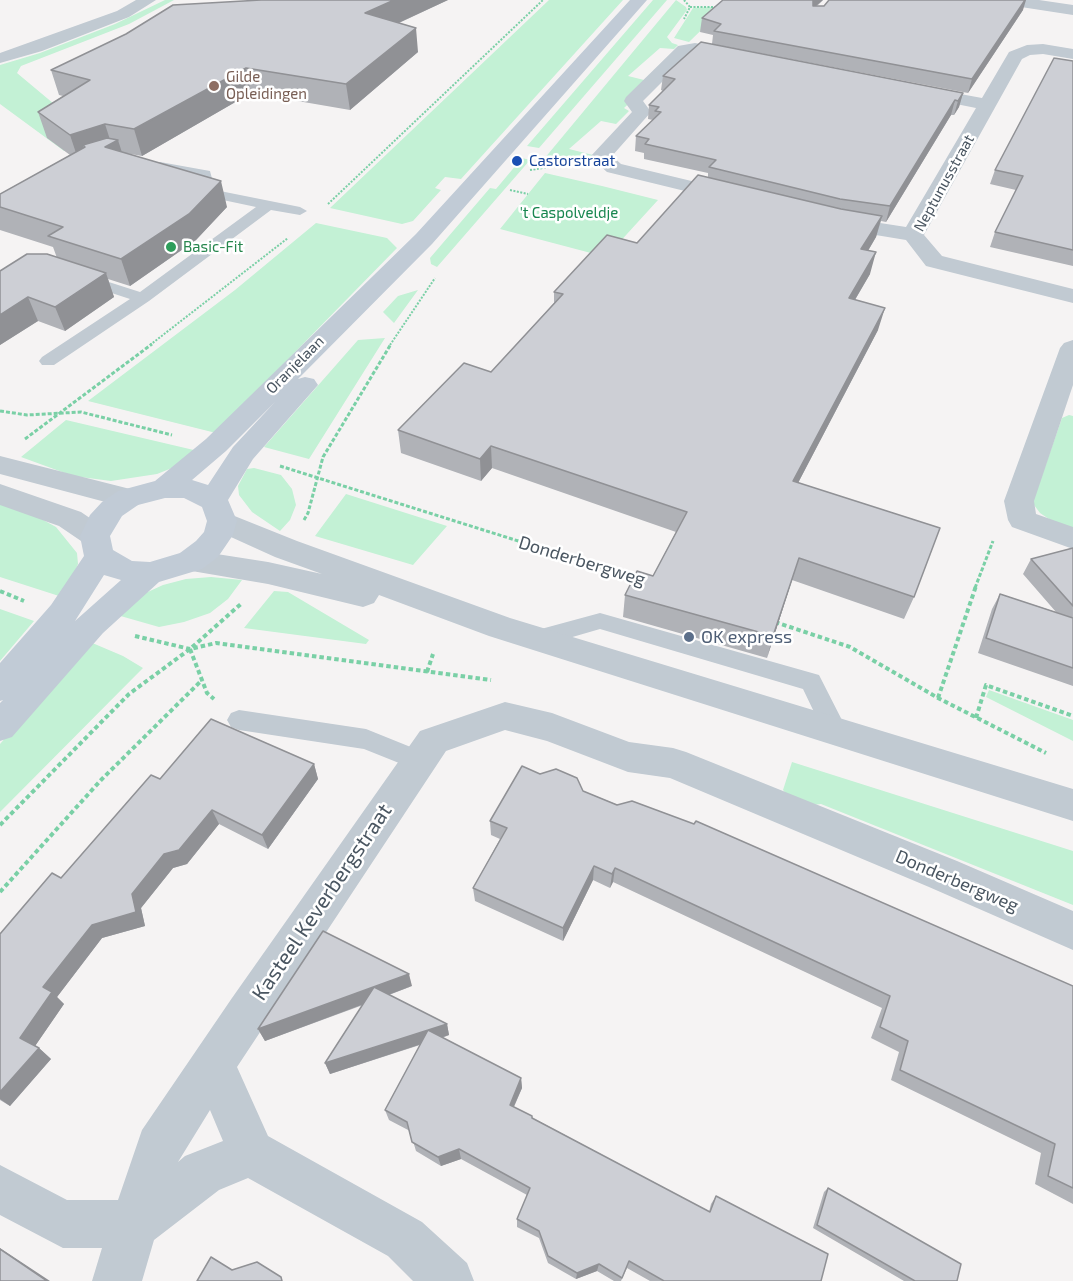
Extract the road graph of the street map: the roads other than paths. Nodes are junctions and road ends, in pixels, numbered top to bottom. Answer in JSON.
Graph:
{"nodes":[{"id":1,"x":148,"y":0,"type":"edge"},
{"id":2,"x":639,"y":0,"type":"edge"},
{"id":3,"x":1008,"y":0,"type":"edge"},
{"id":4,"x":1073,"y":10,"type":"edge"},
{"id":5,"x":1071,"y":50,"type":"edge"},
{"id":6,"x":0,"y":58,"type":"edge"},
{"id":7,"x":758,"y":60,"type":"edge"},
{"id":8,"x":896,"y":87,"type":"edge"},
{"id":9,"x":988,"y":105,"type":"junction"},
{"id":10,"x":148,"y":163,"type":"edge"},
{"id":11,"x":747,"y":201,"type":"edge"},
{"id":12,"x":268,"y":205,"type":"junction"},
{"id":13,"x":300,"y":211,"type":"dead end"},
{"id":14,"x":814,"y":217,"type":"edge"},
{"id":15,"x":914,"y":235,"type":"junction"},
{"id":16,"x":424,"y":239,"type":"junction"},
{"id":17,"x":69,"y":274,"type":"edge"},
{"id":18,"x":1073,"y":296,"type":"edge"},
{"id":19,"x":142,"y":298,"type":"junction"},
{"id":20,"x":1073,"y":348,"type":"edge"},
{"id":21,"x":48,"y":361,"type":"dead end"},
{"id":22,"x":1064,"y":398,"type":"edge"},
{"id":23,"x":0,"y":465,"type":"edge"},
{"id":24,"x":165,"y":488,"type":"junction"},
{"id":25,"x":0,"y":494,"type":"edge"},
{"id":26,"x":128,"y":498,"type":"junction"},
{"id":27,"x":217,"y":510,"type":"junction"},
{"id":28,"x":1073,"y":538,"type":"edge"},
{"id":29,"x":98,"y":546,"type":"junction"},
{"id":30,"x":191,"y":561,"type":"junction"},
{"id":31,"x":150,"y":573,"type":"junction"},
{"id":32,"x":501,"y":627,"type":"junction"},
{"id":33,"x":0,"y":687,"type":"edge"},
{"id":34,"x":239,"y":720,"type":"road end"},
{"id":35,"x":0,"y":727,"type":"edge"},
{"id":36,"x":426,"y":751,"type":"junction"},
{"id":37,"x":1073,"y":806,"type":"edge"},
{"id":38,"x":1073,"y":931,"type":"edge"},
{"id":39,"x":213,"y":1064,"type":"junction"},
{"id":40,"x":251,"y":1153,"type":"junction"},
{"id":41,"x":0,"y":1189,"type":"edge"},
{"id":42,"x":136,"y":1224,"type":"junction"},
{"id":43,"x":117,"y":1281,"type":"edge"},
{"id":44,"x":448,"y":1281,"type":"edge"}],
"edges":[{"from":1,"to":6,"type":"street"},
{"from":2,"to":16,"type":"street","name":"Oranjelaan"},
{"from":3,"to":4,"type":"street"},
{"from":5,"to":9,"type":"street","name":"Neptunusstraat"},
{"from":7,"to":11,"type":"street"},
{"from":8,"to":9,"type":"street"},
{"from":9,"to":15,"type":"street","name":"Neptunusstraat"},
{"from":10,"to":12,"type":"lane"},
{"from":12,"to":13,"type":"lane"},
{"from":12,"to":19,"type":"lane"},
{"from":14,"to":15,"type":"street"},
{"from":15,"to":18,"type":"street","name":"Neptunusstraat"},
{"from":16,"to":24,"type":"street","name":"Oranjelaan"},
{"from":16,"to":27,"type":"street","name":"Oranjelaan"},
{"from":17,"to":19,"type":"lane"},
{"from":19,"to":21,"type":"lane"},
{"from":20,"to":22,"type":"street"},
{"from":22,"to":28,"type":"street"},
{"from":23,"to":26,"type":"street"},
{"from":24,"to":26,"type":"street"},
{"from":24,"to":27,"type":"street"},
{"from":25,"to":29,"type":"street"},
{"from":26,"to":29,"type":"street"},
{"from":27,"to":30,"type":"street"},
{"from":27,"to":32,"type":"street"},
{"from":29,"to":31,"type":"street"},
{"from":29,"to":33,"type":"street"},
{"from":30,"to":31,"type":"street"},
{"from":30,"to":32,"type":"street"},
{"from":31,"to":35,"type":"street"},
{"from":32,"to":37,"type":"street"},
{"from":34,"to":36,"type":"lane"},
{"from":36,"to":38,"type":"street","name":"Donderbergweg"},
{"from":36,"to":39,"type":"street","name":"Kasteel Keverbergstraat"},
{"from":39,"to":40,"type":"street"},
{"from":39,"to":42,"type":"street","name":"Kasteel Keverbergstraat"},
{"from":40,"to":42,"type":"street"},
{"from":40,"to":44,"type":"street"},
{"from":41,"to":42,"type":"street"},
{"from":42,"to":43,"type":"street","name":"Kasteel Keverbergstraat"}]}
